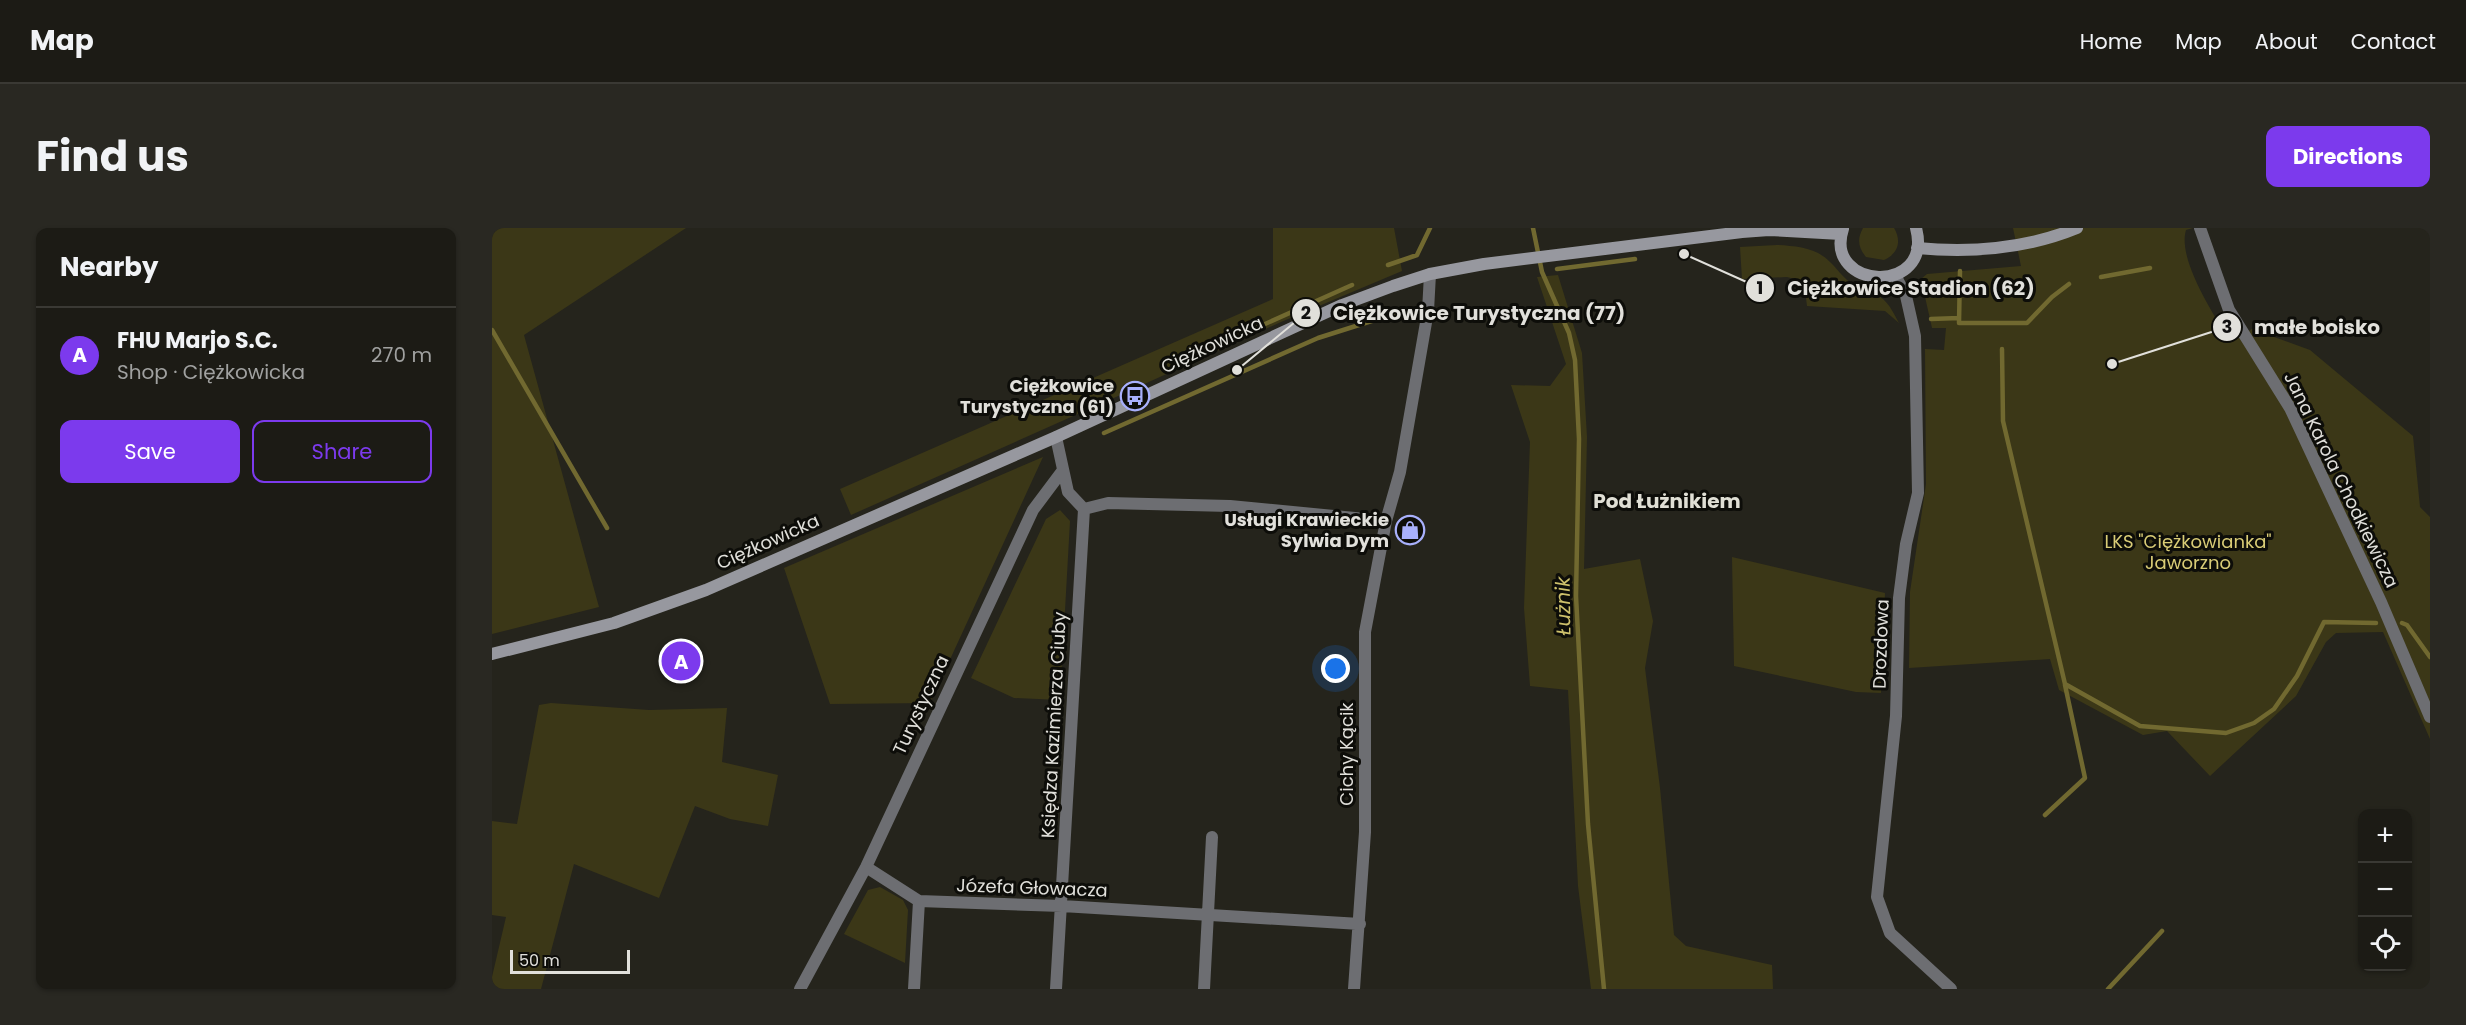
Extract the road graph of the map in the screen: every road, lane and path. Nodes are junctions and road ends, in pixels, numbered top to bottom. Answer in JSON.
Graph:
{"nodes":[{"id":1,"x":1916,"y":228,"type":"edge"},
{"id":2,"x":2077,"y":228,"type":"edge"},
{"id":3,"x":2200,"y":228,"type":"edge"},
{"id":4,"x":1842,"y":231,"type":"edge"},
{"id":5,"x":1917,"y":248,"type":"junction"},
{"id":6,"x":1431,"y":274,"type":"junction"},
{"id":7,"x":1895,"y":276,"type":"junction"},
{"id":8,"x":1056,"y":437,"type":"junction"},
{"id":9,"x":1063,"y":470,"type":"junction"},
{"id":10,"x":1084,"y":509,"type":"junction"},
{"id":11,"x":1386,"y":521,"type":"junction"},
{"id":12,"x":492,"y":654,"type":"edge"},
{"id":13,"x":2430,"y":717,"type":"edge"},
{"id":14,"x":1212,"y":837,"type":"dead end"},
{"id":15,"x":866,"y":867,"type":"junction"},
{"id":16,"x":919,"y":902,"type":"junction"},
{"id":17,"x":1062,"y":906,"type":"junction"},
{"id":18,"x":1208,"y":915,"type":"junction"},
{"id":19,"x":1360,"y":924,"type":"junction"},
{"id":20,"x":800,"y":989,"type":"edge"},
{"id":21,"x":914,"y":989,"type":"edge"},
{"id":22,"x":1056,"y":989,"type":"edge"},
{"id":23,"x":1204,"y":989,"type":"edge"},
{"id":24,"x":1354,"y":989,"type":"edge"},
{"id":25,"x":1951,"y":989,"type":"edge"}],
"edges":[{"from":1,"to":5,"type":"street"},
{"from":2,"to":5,"type":"street"},
{"from":3,"to":13,"type":"street","name":"Jana Karola Chodkiewicza"},
{"from":4,"to":6,"type":"street","name":"Ciężkowicka"},
{"from":4,"to":7,"type":"street"},
{"from":5,"to":7,"type":"street"},
{"from":6,"to":8,"type":"street","name":"Ciężkowicka"},
{"from":6,"to":11,"type":"street","name":"Cichy Kącik"},
{"from":7,"to":25,"type":"street","name":"Drozdowa"},
{"from":8,"to":9,"type":"street"},
{"from":8,"to":12,"type":"street","name":"Ciężkowicka"},
{"from":9,"to":10,"type":"street"},
{"from":9,"to":15,"type":"street","name":"Turystyczna"},
{"from":10,"to":11,"type":"street"},
{"from":10,"to":17,"type":"street","name":"Księdza Kazimierza Ciuby"},
{"from":11,"to":19,"type":"street","name":"Cichy Kącik"},
{"from":14,"to":18,"type":"street"},
{"from":15,"to":16,"type":"street"},
{"from":15,"to":20,"type":"street","name":"Turystyczna"},
{"from":16,"to":17,"type":"street","name":"Józefa Głowacza"},
{"from":16,"to":21,"type":"street"},
{"from":17,"to":18,"type":"street","name":"Józefa Głowacza"},
{"from":17,"to":22,"type":"street","name":"Księdza Kazimierza Ciuby"},
{"from":18,"to":19,"type":"street","name":"Józefa Głowacza"},
{"from":18,"to":23,"type":"street"},
{"from":19,"to":24,"type":"street","name":"Cichy Kącik"}]}
